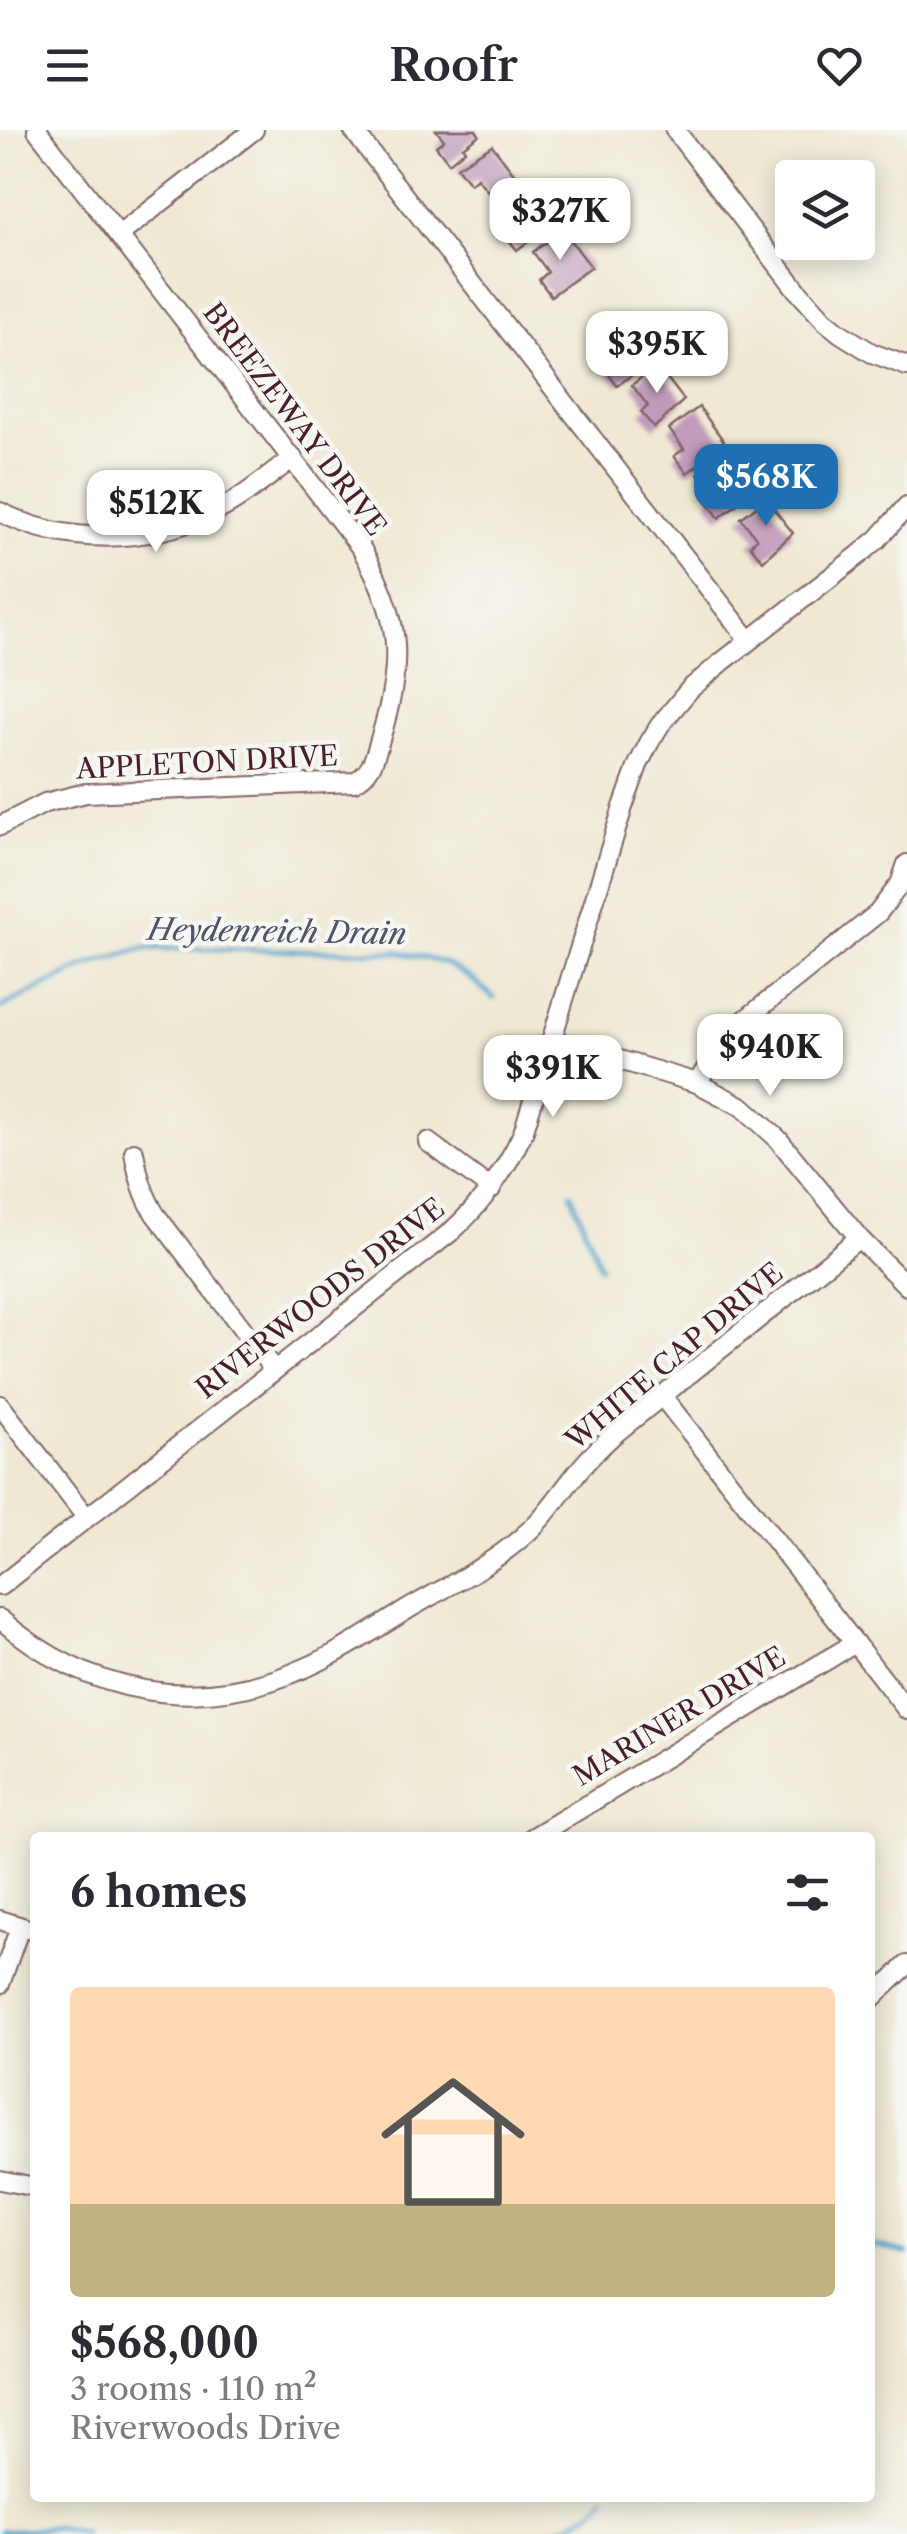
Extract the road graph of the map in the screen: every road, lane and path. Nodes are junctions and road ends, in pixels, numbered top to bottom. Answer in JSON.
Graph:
{"nodes":[{"id":1,"x":37,"y":130,"type":"edge"},
{"id":2,"x":254,"y":130,"type":"edge"},
{"id":3,"x":353,"y":130,"type":"edge"},
{"id":4,"x":675,"y":130,"type":"edge"},
{"id":5,"x":119,"y":235,"type":"junction"},
{"id":6,"x":907,"y":366,"type":"edge"},
{"id":7,"x":292,"y":458,"type":"junction"},
{"id":8,"x":907,"y":506,"type":"edge"},
{"id":9,"x":0,"y":512,"type":"edge"},
{"id":10,"x":749,"y":640,"type":"junction"},
{"id":11,"x":362,"y":778,"type":"joint"},
{"id":12,"x":0,"y":826,"type":"edge"},
{"id":13,"x":907,"y":864,"type":"edge"},
{"id":14,"x":552,"y":1040,"type":"junction"},
{"id":15,"x":697,"y":1082,"type":"junction"},
{"id":16,"x":428,"y":1142,"type":"dead end"},
{"id":17,"x":134,"y":1152,"type":"dead end"},
{"id":18,"x":490,"y":1189,"type":"junction"},
{"id":19,"x":858,"y":1238,"type":"junction"},
{"id":20,"x":907,"y":1286,"type":"edge"},
{"id":21,"x":274,"y":1370,"type":"junction"},
{"id":22,"x":662,"y":1396,"type":"junction"},
{"id":23,"x":0,"y":1406,"type":"edge"},
{"id":24,"x":86,"y":1517,"type":"junction"},
{"id":25,"x":0,"y":1586,"type":"edge"},
{"id":26,"x":0,"y":1619,"type":"edge"},
{"id":27,"x":855,"y":1642,"type":"junction"},
{"id":28,"x":907,"y":1710,"type":"edge"},
{"id":29,"x":542,"y":1832,"type":"edge"},
{"id":30,"x":0,"y":1920,"type":"edge"},
{"id":31,"x":28,"y":1929,"type":"edge"},
{"id":32,"x":907,"y":1965,"type":"edge"},
{"id":33,"x":0,"y":1984,"type":"edge"},
{"id":34,"x":875,"y":1995,"type":"edge"},
{"id":35,"x":0,"y":2180,"type":"edge"},
{"id":36,"x":30,"y":2186,"type":"edge"}],
"edges":[{"from":1,"to":5,"type":"street","name":"BREEZEWAY DRIVE"},
{"from":2,"to":5,"type":"street"},
{"from":3,"to":10,"type":"street"},
{"from":4,"to":6,"type":"street"},
{"from":5,"to":7,"type":"street","name":"BREEZEWAY DRIVE"},
{"from":7,"to":9,"type":"street"},
{"from":7,"to":11,"type":"street","name":"BREEZEWAY DRIVE"},
{"from":8,"to":10,"type":"street","name":"RIVERWOODS DRIVE"},
{"from":10,"to":14,"type":"street","name":"RIVERWOODS DRIVE"},
{"from":11,"to":12,"type":"street","name":"APPLETON DRIVE"},
{"from":13,"to":15,"type":"street"},
{"from":14,"to":15,"type":"street"},
{"from":14,"to":18,"type":"street","name":"RIVERWOODS DRIVE"},
{"from":15,"to":19,"type":"street"},
{"from":16,"to":18,"type":"street"},
{"from":17,"to":21,"type":"street"},
{"from":18,"to":21,"type":"street","name":"RIVERWOODS DRIVE"},
{"from":19,"to":20,"type":"street"},
{"from":19,"to":22,"type":"street","name":"WHITE CAP DRIVE"},
{"from":21,"to":24,"type":"street","name":"RIVERWOODS DRIVE"},
{"from":22,"to":26,"type":"street","name":"WHITE CAP DRIVE"},
{"from":22,"to":27,"type":"street"},
{"from":23,"to":24,"type":"street"},
{"from":24,"to":25,"type":"street","name":"RIVERWOODS DRIVE"},
{"from":27,"to":28,"type":"street"},
{"from":27,"to":29,"type":"street","name":"MARINER DRIVE"},
{"from":30,"to":31,"type":"street"},
{"from":31,"to":33,"type":"street"},
{"from":32,"to":34,"type":"street"},
{"from":35,"to":36,"type":"street"}]}
